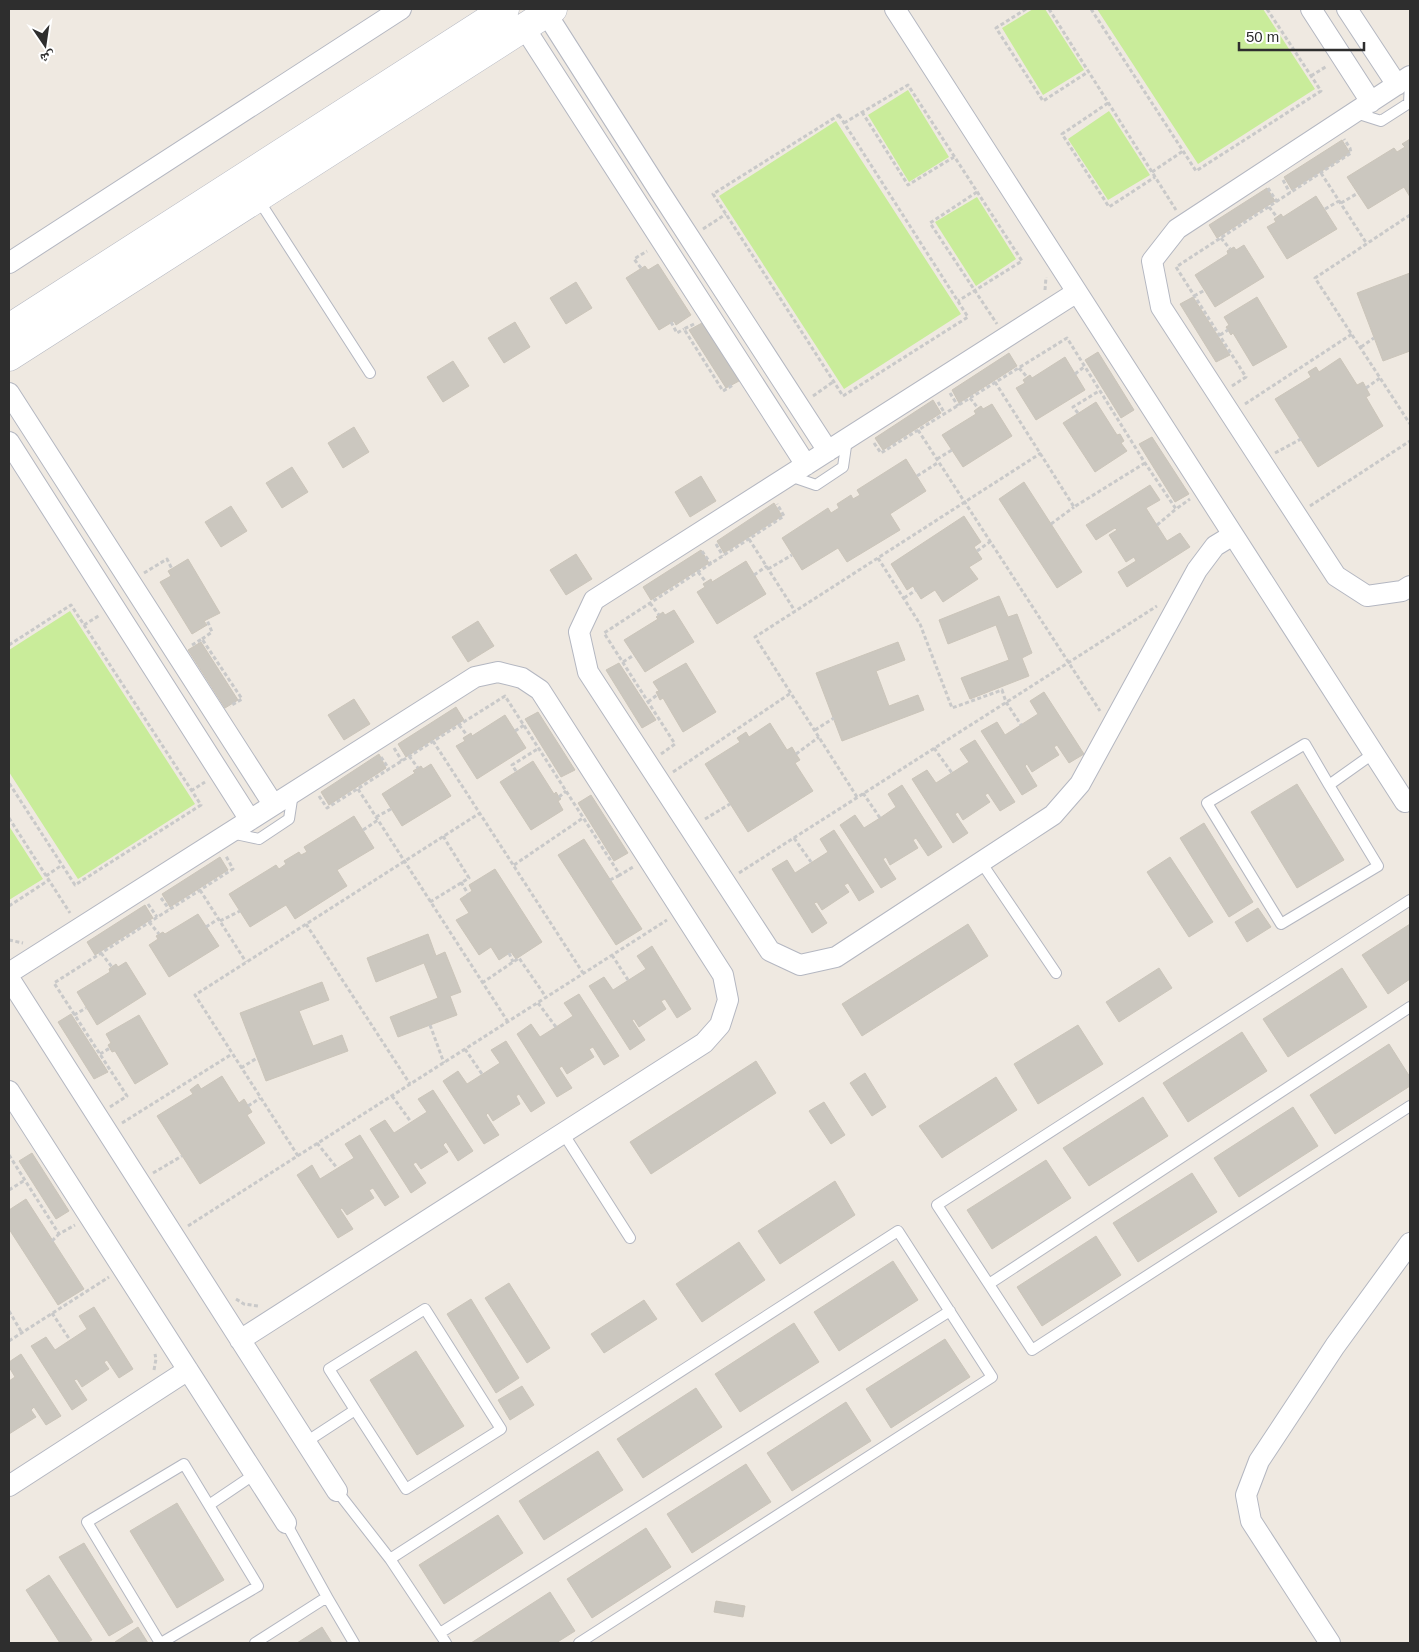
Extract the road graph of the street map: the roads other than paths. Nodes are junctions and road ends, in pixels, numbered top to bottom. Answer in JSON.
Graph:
{"nodes":[{"id":1,"x":401,"y":9,"type":"edge"},
{"id":2,"x":895,"y":9,"type":"edge"},
{"id":3,"x":1311,"y":9,"type":"edge"},
{"id":4,"x":1347,"y":9,"type":"edge"},
{"id":5,"x":532,"y":14,"type":"edge"},
{"id":6,"x":1406,"y":81,"type":"edge"},
{"id":7,"x":1363,"y":107,"type":"junction"},
{"id":8,"x":257,"y":198,"type":"junction"},
{"id":9,"x":694,"y":233,"type":"junction"},
{"id":10,"x":660,"y":247,"type":"junction"},
{"id":11,"x":9,"y":262,"type":"edge"},
{"id":12,"x":1077,"y":292,"type":"junction"},
{"id":13,"x":9,"y":328,"type":"edge"},
{"id":14,"x":9,"y":357,"type":"edge"},
{"id":15,"x":370,"y":373,"type":"dead end"},
{"id":16,"x":9,"y":393,"type":"edge"},
{"id":17,"x":847,"y":438,"type":"junction"},
{"id":18,"x":9,"y":442,"type":"edge"},
{"id":19,"x":828,"y":451,"type":"junction"},
{"id":20,"x":806,"y":465,"type":"junction"},
{"id":21,"x":789,"y":476,"type":"junction"},
{"id":22,"x":1233,"y":535,"type":"junction"},
{"id":23,"x":1410,"y":586,"type":"edge"},
{"id":24,"x":1374,"y":753,"type":"junction"},
{"id":25,"x":1329,"y":785,"type":"junction"},
{"id":26,"x":294,"y":791,"type":"junction"},
{"id":27,"x":273,"y":804,"type":"junction"},
{"id":28,"x":1408,"y":807,"type":"edge"},
{"id":29,"x":250,"y":820,"type":"junction"},
{"id":30,"x":226,"y":841,"type":"junction"},
{"id":31,"x":981,"y":862,"type":"junction"},
{"id":32,"x":1410,"y":900,"type":"edge"},
{"id":33,"x":9,"y":973,"type":"edge"},
{"id":34,"x":1056,"y":973,"type":"dead end"},
{"id":35,"x":9,"y":978,"type":"edge"},
{"id":36,"x":1410,"y":1007,"type":"edge"},
{"id":37,"x":9,"y":1090,"type":"edge"},
{"id":38,"x":1410,"y":1106,"type":"edge"},
{"id":39,"x":563,"y":1133,"type":"junction"},
{"id":40,"x":630,"y":1238,"type":"dead end"},
{"id":41,"x":1410,"y":1243,"type":"edge"},
{"id":42,"x":989,"y":1284,"type":"junction"},
{"id":43,"x":950,"y":1311,"type":"junction"},
{"id":44,"x":240,"y":1340,"type":"junction"},
{"id":45,"x":188,"y":1370,"type":"junction"},
{"id":46,"x":355,"y":1410,"type":"junction"},
{"id":47,"x":306,"y":1442,"type":"junction"},
{"id":48,"x":254,"y":1474,"type":"junction"},
{"id":49,"x":9,"y":1486,"type":"edge"},
{"id":50,"x":337,"y":1492,"type":"joint"},
{"id":51,"x":209,"y":1505,"type":"junction"},
{"id":52,"x":286,"y":1523,"type":"joint"},
{"id":53,"x":390,"y":1559,"type":"junction"},
{"id":54,"x":326,"y":1597,"type":"junction"},
{"id":55,"x":440,"y":1633,"type":"junction"},
{"id":56,"x":161,"y":1643,"type":"edge"},
{"id":57,"x":255,"y":1643,"type":"edge"},
{"id":58,"x":354,"y":1643,"type":"edge"},
{"id":59,"x":446,"y":1643,"type":"edge"},
{"id":60,"x":579,"y":1643,"type":"edge"},
{"id":61,"x":1330,"y":1643,"type":"edge"}],
"edges":[{"from":1,"to":11,"type":"street"},
{"from":2,"to":12,"type":"street"},
{"from":3,"to":7,"type":"street"},
{"from":4,"to":6,"type":"street"},
{"from":5,"to":8,"type":"main road"},
{"from":5,"to":9,"type":"street"},
{"from":5,"to":10,"type":"street"},
{"from":5,"to":13,"type":"main road"},
{"from":6,"to":7,"type":"street"},
{"from":7,"to":23,"type":"street"},
{"from":8,"to":14,"type":"main road"},
{"from":8,"to":15,"type":"lane"},
{"from":9,"to":10,"type":"street"},
{"from":9,"to":19,"type":"street"},
{"from":10,"to":20,"type":"street"},
{"from":12,"to":17,"type":"street"},
{"from":12,"to":22,"type":"street"},
{"from":16,"to":27,"type":"street"},
{"from":17,"to":19,"type":"street"},
{"from":17,"to":21,"type":"lane"},
{"from":18,"to":29,"type":"street"},
{"from":19,"to":20,"type":"street"},
{"from":20,"to":21,"type":"street"},
{"from":21,"to":31,"type":"street"},
{"from":22,"to":24,"type":"street"},
{"from":22,"to":31,"type":"street"},
{"from":24,"to":25,"type":"lane"},
{"from":24,"to":28,"type":"street"},
{"from":25,"to":25,"type":"lane"},
{"from":26,"to":27,"type":"street"},
{"from":26,"to":30,"type":"lane"},
{"from":26,"to":39,"type":"street"},
{"from":27,"to":29,"type":"street"},
{"from":29,"to":30,"type":"street"},
{"from":30,"to":33,"type":"street"},
{"from":31,"to":34,"type":"lane"},
{"from":32,"to":42,"type":"lane"},
{"from":35,"to":44,"type":"street"},
{"from":36,"to":42,"type":"lane"},
{"from":37,"to":45,"type":"street"},
{"from":38,"to":42,"type":"lane"},
{"from":39,"to":40,"type":"lane"},
{"from":39,"to":44,"type":"street"},
{"from":41,"to":61,"type":"street"},
{"from":43,"to":53,"type":"lane"},
{"from":43,"to":55,"type":"lane"},
{"from":43,"to":60,"type":"lane"},
{"from":44,"to":47,"type":"street"},
{"from":45,"to":48,"type":"street"},
{"from":45,"to":49,"type":"street"},
{"from":46,"to":46,"type":"lane"},
{"from":46,"to":47,"type":"lane"},
{"from":47,"to":50,"type":"street"},
{"from":48,"to":51,"type":"lane"},
{"from":48,"to":52,"type":"street"},
{"from":50,"to":53,"type":"lane"},
{"from":51,"to":56,"type":"lane"},
{"from":51,"to":56,"type":"lane"},
{"from":52,"to":54,"type":"lane"},
{"from":53,"to":55,"type":"lane"},
{"from":54,"to":57,"type":"lane"},
{"from":54,"to":58,"type":"lane"},
{"from":55,"to":59,"type":"lane"}]}
